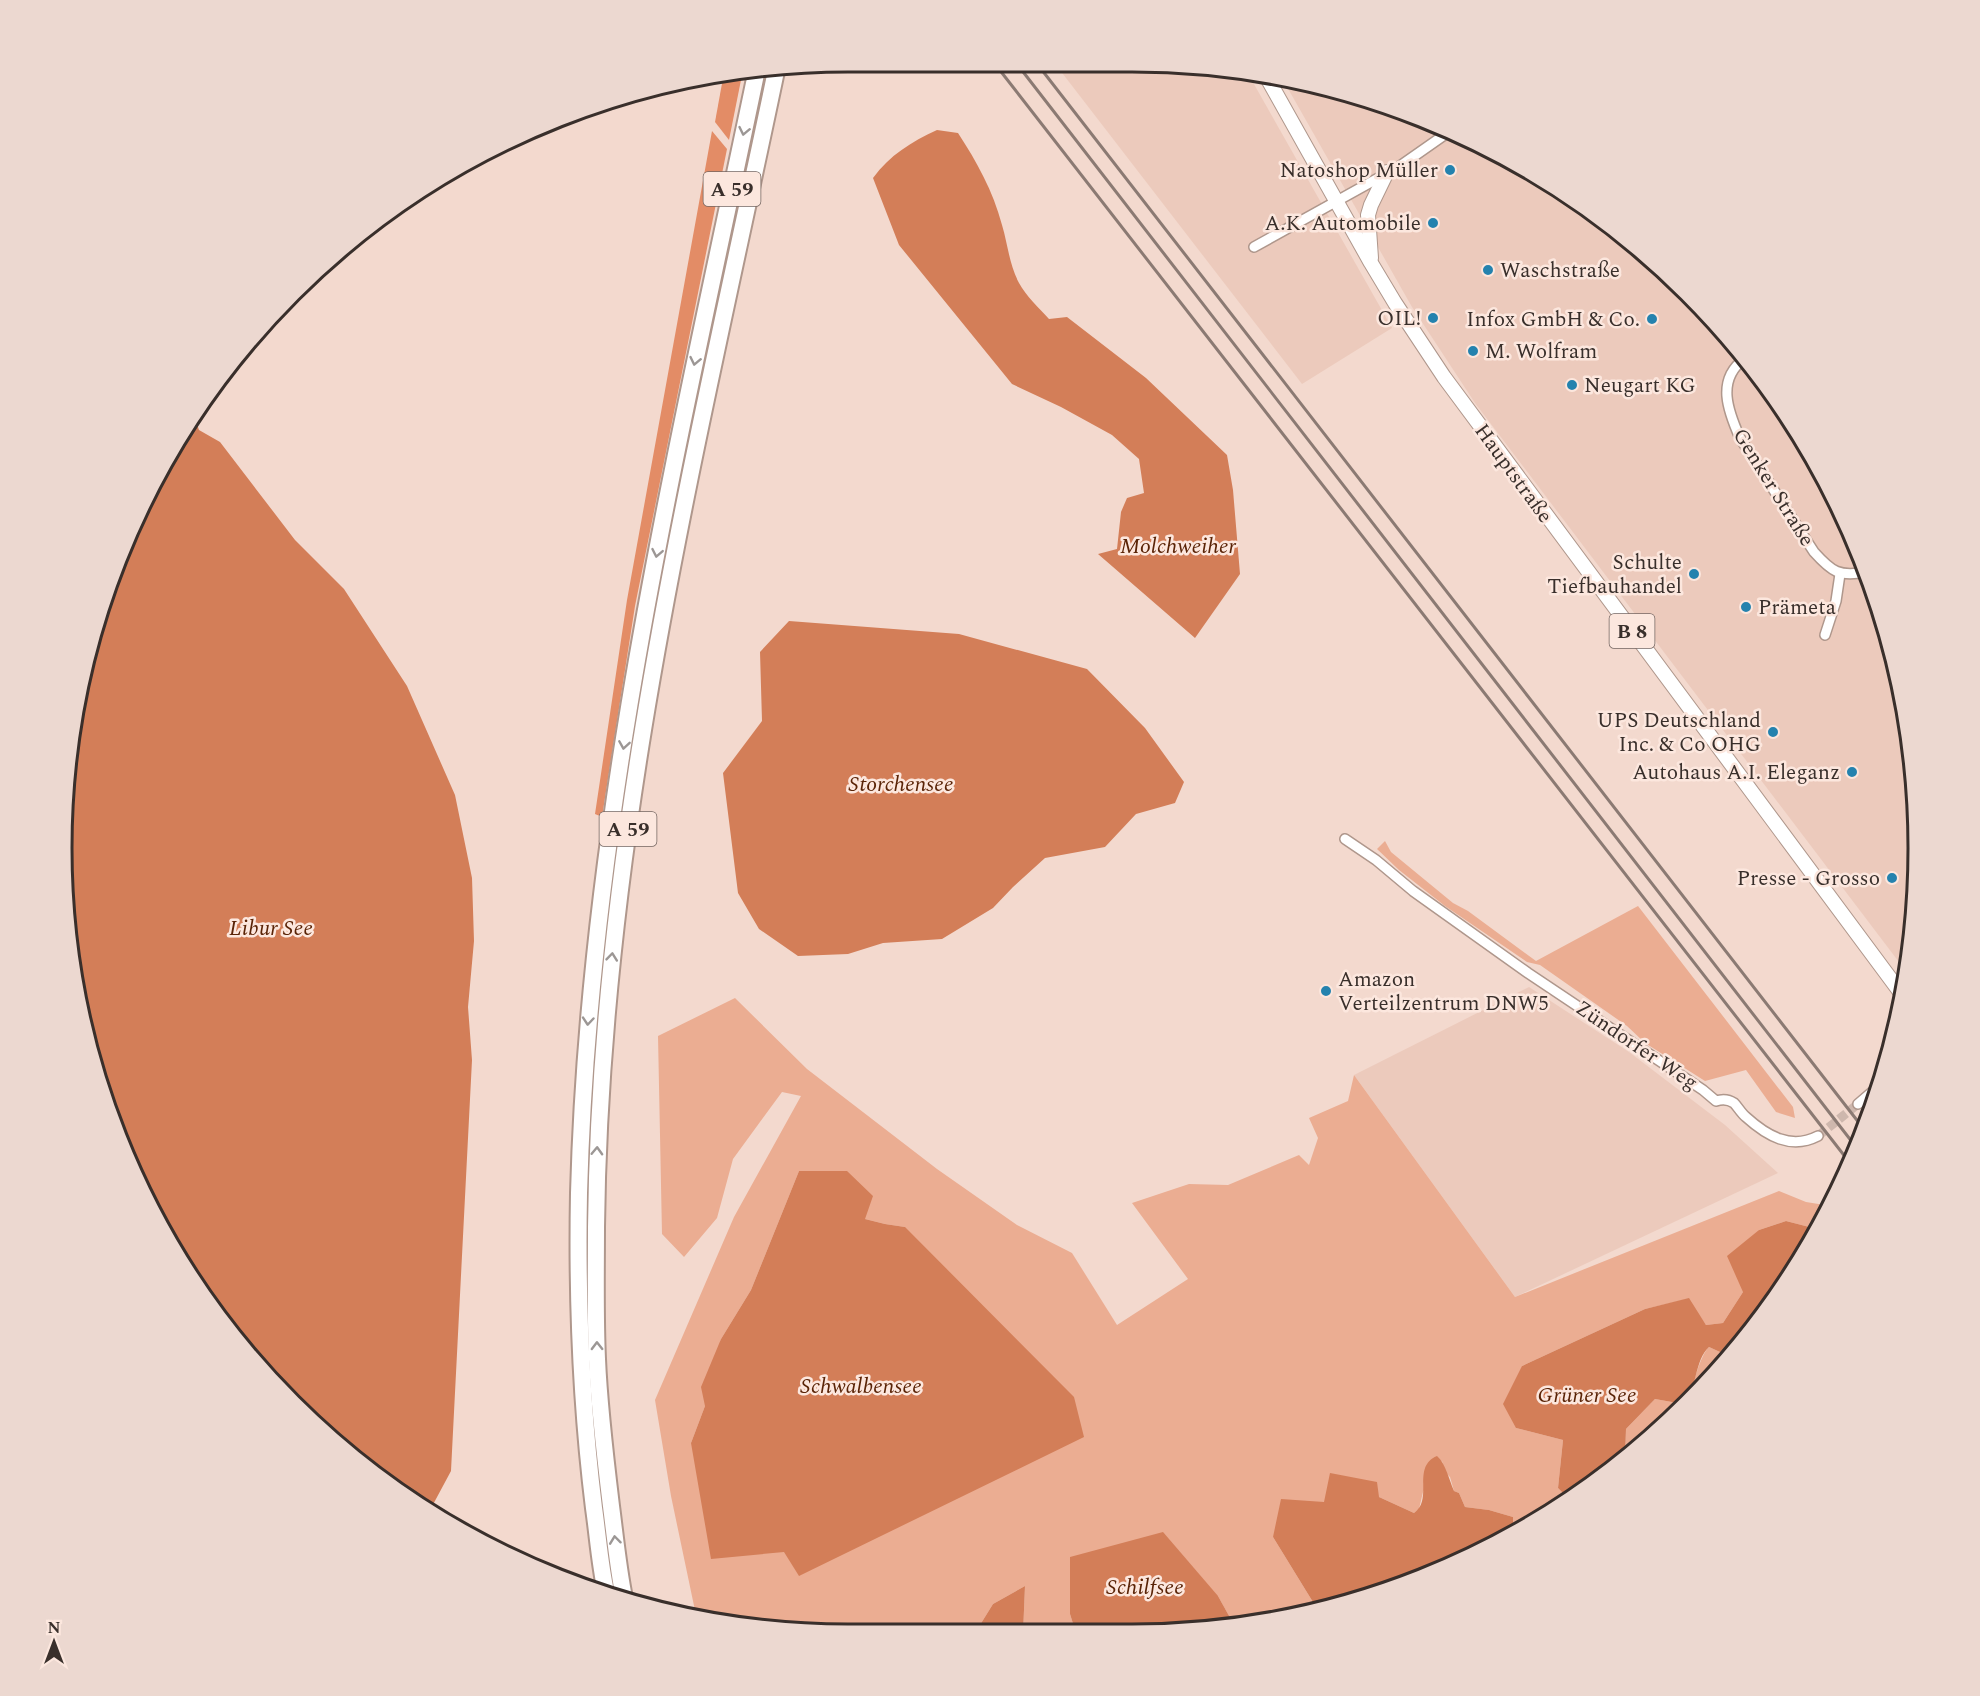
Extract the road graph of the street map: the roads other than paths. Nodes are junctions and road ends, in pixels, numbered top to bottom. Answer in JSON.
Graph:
{"nodes":[{"id":1,"x":775,"y":76,"type":"edge"},
{"id":2,"x":755,"y":78,"type":"edge"},
{"id":3,"x":1271,"y":85,"type":"edge"},
{"id":4,"x":1441,"y":137,"type":"edge"},
{"id":5,"x":1388,"y":172,"type":"junction"},
{"id":6,"x":1337,"y":201,"type":"junction"},
{"id":7,"x":1254,"y":247,"type":"dead end"},
{"id":8,"x":1371,"y":263,"type":"junction"},
{"id":9,"x":1739,"y":364,"type":"edge"},
{"id":10,"x":1857,"y":573,"type":"edge"},
{"id":11,"x":1840,"y":574,"type":"junction"},
{"id":12,"x":1825,"y":635,"type":"dead end"},
{"id":13,"x":1345,"y":839,"type":"dead end"},
{"id":14,"x":1895,"y":985,"type":"edge"},
{"id":15,"x":1867,"y":1096,"type":"edge"},
{"id":16,"x":1858,"y":1104,"type":"tunnel mouth"},
{"id":17,"x":1818,"y":1136,"type":"tunnel mouth"},
{"id":18,"x":605,"y":1585,"type":"edge"},
{"id":19,"x":623,"y":1590,"type":"edge"}],
"edges":[{"from":19,"to":1,"type":"highway","number":"A 59","one_way":true},
{"from":2,"to":18,"type":"highway","number":"A 59","one_way":true},
{"from":3,"to":6,"type":"main road","number":"B 8"},
{"from":4,"to":5,"type":"street"},
{"from":5,"to":6,"type":"street"},
{"from":5,"to":8,"type":"main road"},
{"from":6,"to":7,"type":"street"},
{"from":6,"to":8,"type":"main road","name":"Hauptstraße","number":"B 8"},
{"from":8,"to":14,"type":"main road","name":"Hauptstraße","number":"B 8"},
{"from":9,"to":11,"type":"street","name":"Genker Straße"},
{"from":10,"to":11,"type":"street"},
{"from":11,"to":12,"type":"street"},
{"from":13,"to":17,"type":"street","name":"Zündorfer Weg"},
{"from":15,"to":16,"type":"street"}]}
